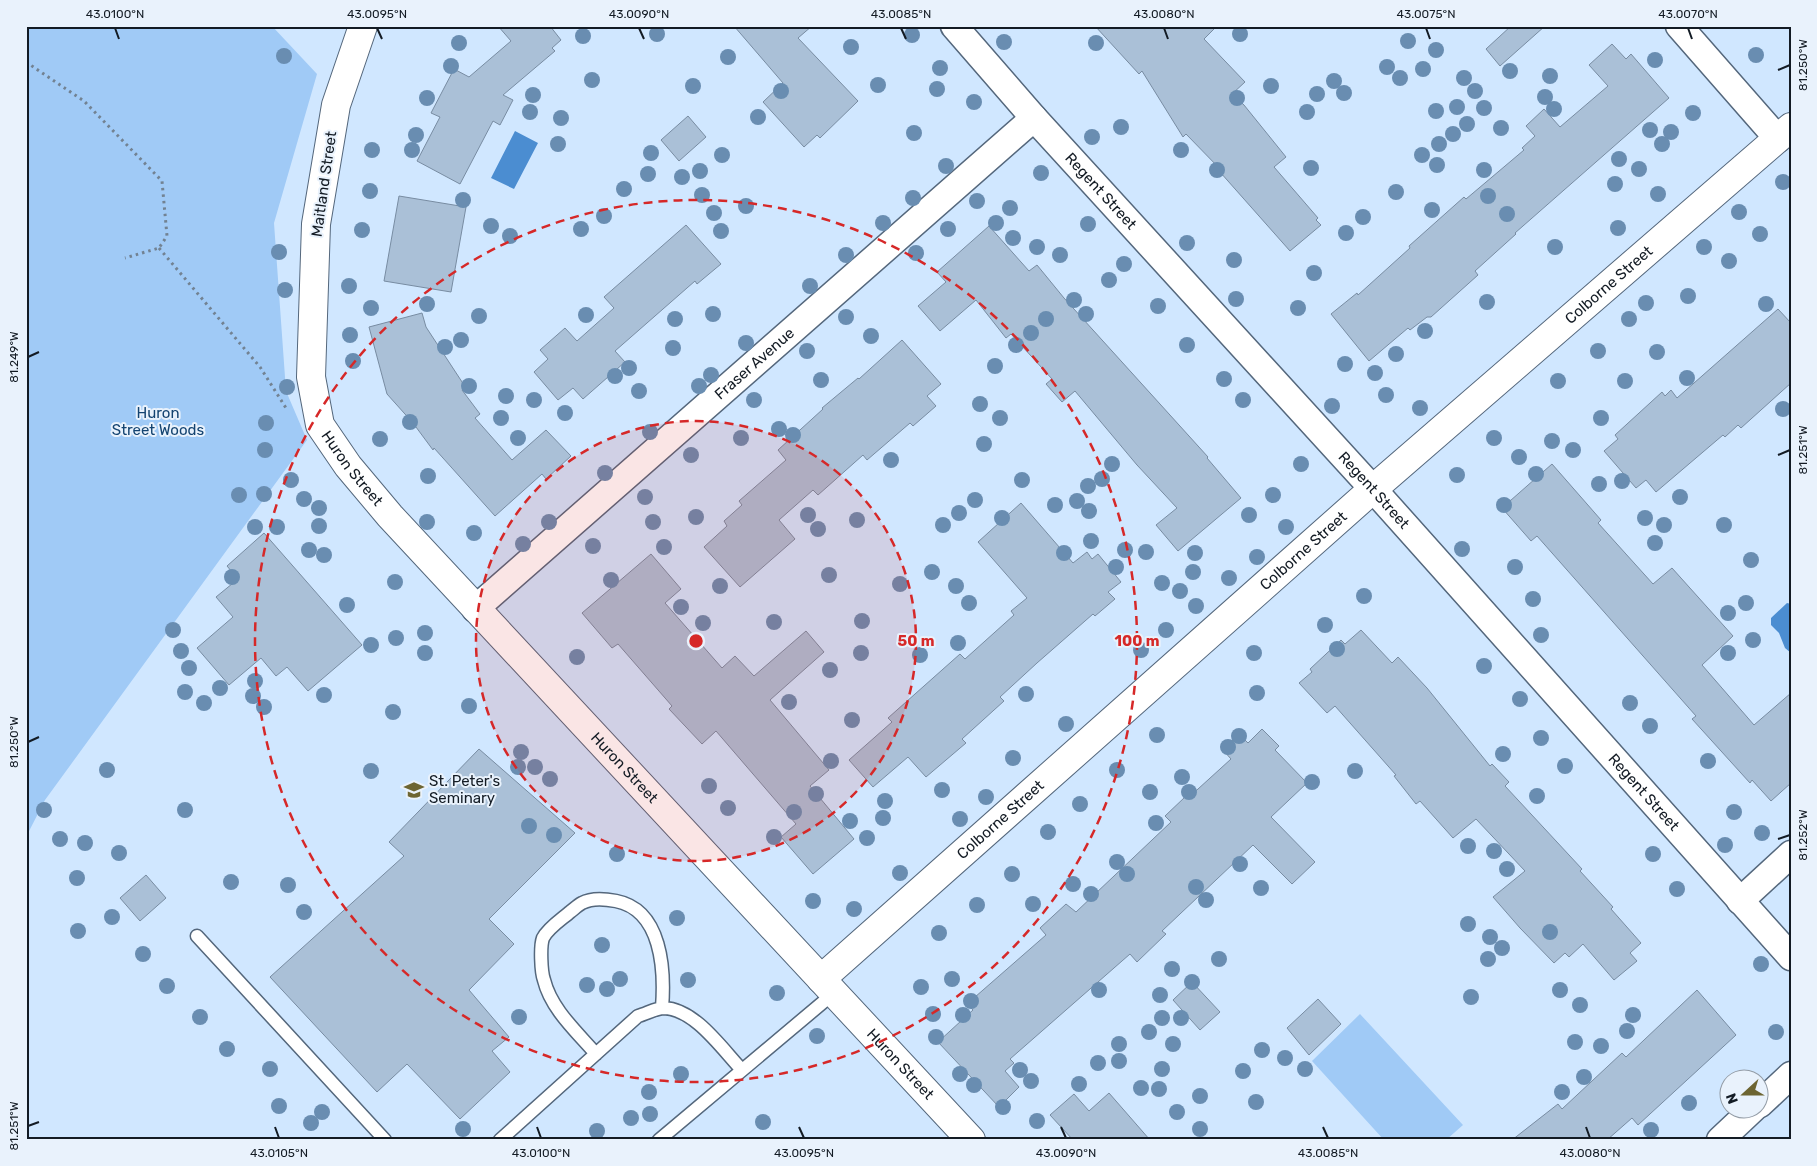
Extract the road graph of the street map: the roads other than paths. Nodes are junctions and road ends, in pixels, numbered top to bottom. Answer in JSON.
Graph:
{"nodes":[{"id":1,"x":363,"y":26,"type":"edge"},
{"id":2,"x":954,"y":26,"type":"edge"},
{"id":3,"x":1679,"y":26,"type":"edge"},
{"id":4,"x":1034,"y":118,"type":"junction"},
{"id":5,"x":1784,"y":133,"type":"edge"},
{"id":6,"x":311,"y":377,"type":"joint"},
{"id":7,"x":1373,"y":488,"type":"junction"},
{"id":8,"x":475,"y":609,"type":"junction"},
{"id":9,"x":1791,"y":854,"type":"edge"},
{"id":10,"x":1740,"y":901,"type":"junction"},
{"id":11,"x":197,"y":936,"type":"dead end"},
{"id":12,"x":1791,"y":957,"type":"edge"},
{"id":13,"x":827,"y":986,"type":"junction"},
{"id":14,"x":662,"y":1008,"type":"junction"},
{"id":15,"x":596,"y":1054,"type":"junction"},
{"id":16,"x":742,"y":1070,"type":"junction"},
{"id":17,"x":1791,"y":1075,"type":"edge"},
{"id":18,"x":1770,"y":1095,"type":"edge"},
{"id":19,"x":1743,"y":1118,"type":"edge"},
{"id":20,"x":385,"y":1140,"type":"edge"},
{"id":21,"x":500,"y":1140,"type":"edge"},
{"id":22,"x":658,"y":1140,"type":"edge"},
{"id":23,"x":971,"y":1140,"type":"edge"},
{"id":24,"x":1720,"y":1140,"type":"edge"}],
"edges":[{"from":1,"to":6,"type":"street","name":"Maitland Street"},
{"from":2,"to":4,"type":"street","name":"Regent Street"},
{"from":3,"to":5,"type":"street"},
{"from":4,"to":7,"type":"street","name":"Regent Street"},
{"from":4,"to":8,"type":"street","name":"Fraser Avenue"},
{"from":5,"to":7,"type":"street","name":"Colborne Street"},
{"from":6,"to":8,"type":"street","name":"Huron Street"},
{"from":7,"to":10,"type":"street","name":"Regent Street"},
{"from":7,"to":13,"type":"street","name":"Colborne Street"},
{"from":8,"to":13,"type":"street","name":"Huron Street"},
{"from":9,"to":10,"type":"street"},
{"from":10,"to":12,"type":"street","name":"Regent Street"},
{"from":11,"to":20,"type":"lane"},
{"from":13,"to":16,"type":"lane"},
{"from":13,"to":23,"type":"street","name":"Huron Street"},
{"from":14,"to":15,"type":"lane"},
{"from":14,"to":15,"type":"lane"},
{"from":14,"to":16,"type":"lane"},
{"from":15,"to":21,"type":"lane"},
{"from":16,"to":22,"type":"lane"},
{"from":17,"to":18,"type":"street"},
{"from":19,"to":24,"type":"street"}]}
